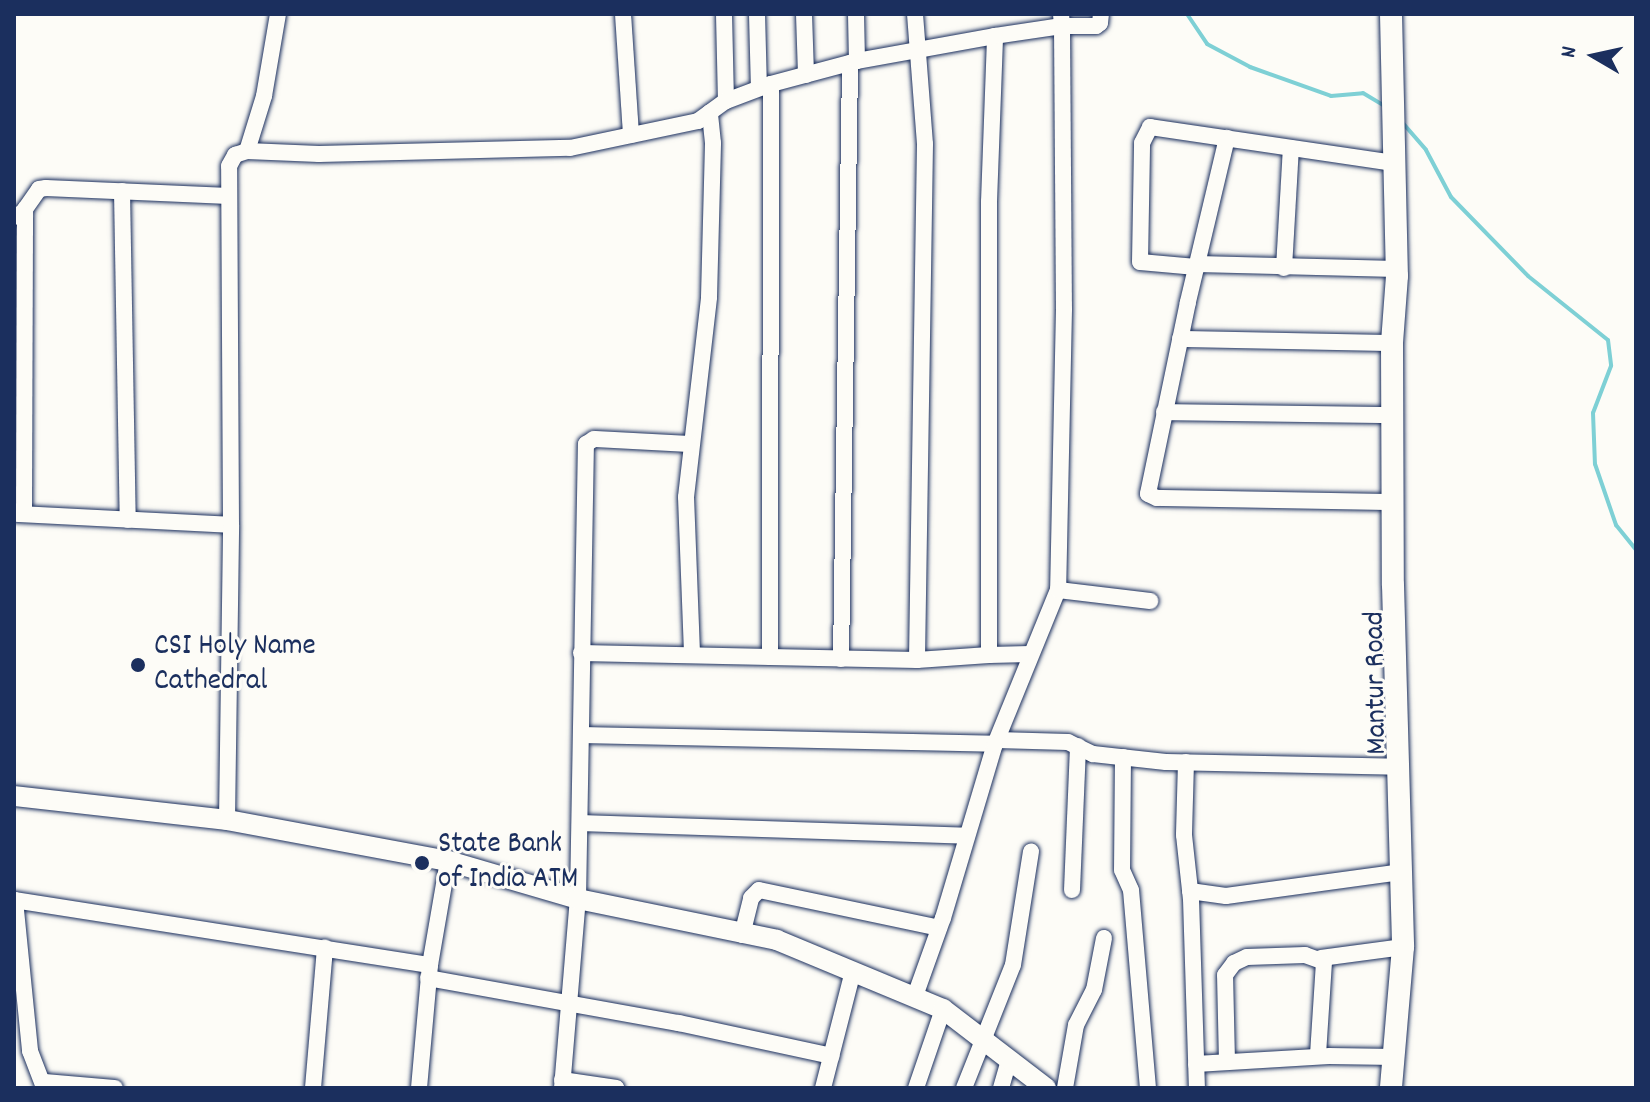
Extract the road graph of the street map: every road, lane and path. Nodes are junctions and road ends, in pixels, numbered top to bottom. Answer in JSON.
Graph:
{"nodes":[{"id":1,"x":278,"y":14,"type":"edge"},
{"id":2,"x":623,"y":14,"type":"edge"},
{"id":3,"x":724,"y":14,"type":"edge"},
{"id":4,"x":757,"y":14,"type":"edge"},
{"id":5,"x":804,"y":14,"type":"edge"},
{"id":6,"x":856,"y":14,"type":"edge"},
{"id":7,"x":915,"y":14,"type":"edge"},
{"id":8,"x":1101,"y":14,"type":"edge"},
{"id":9,"x":1391,"y":14,"type":"edge"},
{"id":10,"x":1061,"y":20,"type":"edge"},
{"id":11,"x":995,"y":36,"type":"junction"},
{"id":12,"x":917,"y":49,"type":"junction"},
{"id":13,"x":853,"y":62,"type":"junction"},
{"id":14,"x":806,"y":75,"type":"junction"},
{"id":15,"x":765,"y":86,"type":"junction"},
{"id":16,"x":726,"y":101,"type":"junction"},
{"id":17,"x":710,"y":112,"type":"junction"},
{"id":18,"x":631,"y":135,"type":"junction"},
{"id":19,"x":1227,"y":138,"type":"junction"},
{"id":20,"x":1291,"y":148,"type":"junction"},
{"id":21,"x":247,"y":151,"type":"junction"},
{"id":22,"x":1393,"y":152,"type":"junction"},
{"id":23,"x":122,"y":191,"type":"junction"},
{"id":24,"x":229,"y":196,"type":"junction"},
{"id":25,"x":20,"y":213,"type":"edge"},
{"id":26,"x":1196,"y":266,"type":"junction"},
{"id":27,"x":1284,"y":268,"type":"junction"},
{"id":28,"x":1397,"y":272,"type":"junction"},
{"id":29,"x":1180,"y":339,"type":"junction"},
{"id":30,"x":1392,"y":343,"type":"junction"},
{"id":31,"x":1164,"y":412,"type":"junction"},
{"id":32,"x":1391,"y":415,"type":"junction"},
{"id":33,"x":691,"y":444,"type":"junction"},
{"id":34,"x":1393,"y":502,"type":"junction"},
{"id":35,"x":19,"y":514,"type":"edge"},
{"id":36,"x":128,"y":520,"type":"junction"},
{"id":37,"x":231,"y":525,"type":"junction"},
{"id":38,"x":1058,"y":590,"type":"junction"},
{"id":39,"x":1150,"y":601,"type":"dead end"},
{"id":40,"x":581,"y":653,"type":"junction"},
{"id":41,"x":692,"y":653,"type":"junction"},
{"id":42,"x":1030,"y":654,"type":"junction"},
{"id":43,"x":989,"y":655,"type":"junction"},
{"id":44,"x":770,"y":657,"type":"junction"},
{"id":45,"x":841,"y":659,"type":"junction"},
{"id":46,"x":917,"y":660,"type":"junction"},
{"id":47,"x":581,"y":735,"type":"junction"},
{"id":48,"x":996,"y":742,"type":"junction"},
{"id":49,"x":1078,"y":746,"type":"junction"},
{"id":50,"x":1123,"y":757,"type":"junction"},
{"id":51,"x":1186,"y":762,"type":"junction"},
{"id":52,"x":1398,"y":767,"type":"junction"},
{"id":53,"x":14,"y":796,"type":"edge"},
{"id":54,"x":227,"y":820,"type":"junction"},
{"id":55,"x":580,"y":823,"type":"junction"},
{"id":56,"x":967,"y":836,"type":"junction"},
{"id":57,"x":1031,"y":851,"type":"dead end"},
{"id":58,"x":448,"y":861,"type":"junction"},
{"id":59,"x":1402,"y":872,"type":"junction"},
{"id":60,"x":1072,"y":890,"type":"dead end"},
{"id":61,"x":1190,"y":891,"type":"junction"},
{"id":62,"x":578,"y":899,"type":"junction"},
{"id":63,"x":14,"y":900,"type":"edge"},
{"id":64,"x":939,"y":928,"type":"junction"},
{"id":65,"x":742,"y":935,"type":"junction"},
{"id":66,"x":1104,"y":938,"type":"dead end"},
{"id":67,"x":1403,"y":947,"type":"junction"},
{"id":68,"x":325,"y":948,"type":"junction"},
{"id":69,"x":1321,"y":958,"type":"junction"},
{"id":70,"x":429,"y":971,"type":"junction"},
{"id":71,"x":853,"y":971,"type":"junction"},
{"id":72,"x":915,"y":996,"type":"junction"},
{"id":73,"x":569,"y":1003,"type":"junction"},
{"id":74,"x":943,"y":1009,"type":"junction"},
{"id":75,"x":981,"y":1039,"type":"junction"},
{"id":76,"x":831,"y":1056,"type":"junction"},
{"id":77,"x":1318,"y":1056,"type":"junction"},
{"id":78,"x":1395,"y":1057,"type":"junction"},
{"id":79,"x":1009,"y":1060,"type":"junction"},
{"id":80,"x":1227,"y":1062,"type":"junction"},
{"id":81,"x":1196,"y":1064,"type":"junction"},
{"id":82,"x":562,"y":1084,"type":"edge"},
{"id":83,"x":44,"y":1085,"type":"edge"},
{"id":84,"x":1039,"y":1085,"type":"edge"},
{"id":85,"x":115,"y":1088,"type":"edge"},
{"id":86,"x":313,"y":1088,"type":"edge"},
{"id":87,"x":419,"y":1088,"type":"edge"},
{"id":88,"x":616,"y":1088,"type":"edge"},
{"id":89,"x":823,"y":1088,"type":"edge"},
{"id":90,"x":916,"y":1088,"type":"edge"},
{"id":91,"x":964,"y":1088,"type":"edge"},
{"id":92,"x":1001,"y":1088,"type":"edge"},
{"id":93,"x":1065,"y":1088,"type":"edge"},
{"id":94,"x":1148,"y":1088,"type":"edge"},
{"id":95,"x":1197,"y":1088,"type":"edge"},
{"id":96,"x":1391,"y":1088,"type":"edge"},
{"id":97,"x":1405,"y":1088,"type":"edge"}],
"edges":[{"from":1,"to":21,"type":"street"},
{"from":2,"to":18,"type":"street"},
{"from":3,"to":16,"type":"street"},
{"from":4,"to":15,"type":"street"},
{"from":5,"to":14,"type":"street"},
{"from":6,"to":13,"type":"street"},
{"from":7,"to":12,"type":"street"},
{"from":8,"to":10,"type":"street"},
{"from":9,"to":22,"type":"main road","name":"Mantur Road"},
{"from":10,"to":11,"type":"street"},
{"from":10,"to":38,"type":"street"},
{"from":11,"to":12,"type":"street"},
{"from":11,"to":43,"type":"street"},
{"from":12,"to":13,"type":"street"},
{"from":12,"to":46,"type":"street"},
{"from":13,"to":14,"type":"street"},
{"from":13,"to":45,"type":"street"},
{"from":14,"to":15,"type":"street"},
{"from":15,"to":16,"type":"street"},
{"from":15,"to":44,"type":"street"},
{"from":16,"to":17,"type":"street"},
{"from":17,"to":18,"type":"street"},
{"from":17,"to":33,"type":"street"},
{"from":18,"to":21,"type":"street"},
{"from":19,"to":20,"type":"street"},
{"from":19,"to":26,"type":"street"},
{"from":19,"to":26,"type":"street"},
{"from":20,"to":22,"type":"street"},
{"from":20,"to":27,"type":"street"},
{"from":21,"to":24,"type":"street"},
{"from":22,"to":28,"type":"main road","name":"Mantur Road"},
{"from":23,"to":24,"type":"street"},
{"from":23,"to":25,"type":"street"},
{"from":23,"to":36,"type":"street"},
{"from":24,"to":37,"type":"street"},
{"from":25,"to":35,"type":"street"},
{"from":26,"to":27,"type":"street"},
{"from":26,"to":29,"type":"street"},
{"from":27,"to":28,"type":"street"},
{"from":28,"to":30,"type":"main road","name":"Mantur Road"},
{"from":28,"to":97,"type":"main road","name":"Mantur Road"},
{"from":29,"to":30,"type":"street"},
{"from":29,"to":31,"type":"street"},
{"from":30,"to":32,"type":"main road","name":"Mantur Road"},
{"from":31,"to":32,"type":"street"},
{"from":31,"to":34,"type":"street"},
{"from":32,"to":34,"type":"main road","name":"Mantur Road"},
{"from":33,"to":40,"type":"street"},
{"from":33,"to":41,"type":"street"},
{"from":34,"to":52,"type":"main road","name":"Mantur Road"},
{"from":35,"to":36,"type":"street"},
{"from":36,"to":37,"type":"street"},
{"from":37,"to":54,"type":"street"},
{"from":38,"to":39,"type":"street"},
{"from":38,"to":42,"type":"street"},
{"from":40,"to":41,"type":"street"},
{"from":40,"to":47,"type":"street"},
{"from":41,"to":44,"type":"street"},
{"from":42,"to":43,"type":"street"},
{"from":42,"to":48,"type":"street"},
{"from":43,"to":46,"type":"street"},
{"from":44,"to":45,"type":"street"},
{"from":45,"to":46,"type":"street"},
{"from":47,"to":48,"type":"street"},
{"from":47,"to":55,"type":"street"},
{"from":48,"to":49,"type":"street"},
{"from":48,"to":56,"type":"street"},
{"from":49,"to":50,"type":"street"},
{"from":49,"to":60,"type":"street"},
{"from":50,"to":51,"type":"street"},
{"from":50,"to":94,"type":"street"},
{"from":51,"to":52,"type":"street"},
{"from":51,"to":61,"type":"street"},
{"from":52,"to":59,"type":"main road","name":"Mantur Road"},
{"from":53,"to":54,"type":"street"},
{"from":54,"to":58,"type":"street"},
{"from":55,"to":56,"type":"street"},
{"from":55,"to":62,"type":"street"},
{"from":56,"to":64,"type":"street"},
{"from":57,"to":75,"type":"street"},
{"from":58,"to":62,"type":"street"},
{"from":58,"to":70,"type":"street"},
{"from":59,"to":61,"type":"street"},
{"from":59,"to":67,"type":"main road","name":"Mantur Road"},
{"from":61,"to":81,"type":"street"},
{"from":62,"to":65,"type":"street"},
{"from":62,"to":73,"type":"street"},
{"from":63,"to":68,"type":"street"},
{"from":63,"to":83,"type":"street"},
{"from":64,"to":65,"type":"street"},
{"from":64,"to":72,"type":"street"},
{"from":65,"to":71,"type":"street"},
{"from":66,"to":93,"type":"street"},
{"from":67,"to":69,"type":"street"},
{"from":67,"to":78,"type":"main road","name":"Mantur Road"},
{"from":68,"to":70,"type":"street"},
{"from":68,"to":86,"type":"street"},
{"from":69,"to":77,"type":"street"},
{"from":69,"to":80,"type":"street"},
{"from":70,"to":73,"type":"street"},
{"from":70,"to":87,"type":"street"},
{"from":71,"to":72,"type":"street"},
{"from":71,"to":76,"type":"street"},
{"from":72,"to":74,"type":"street"},
{"from":73,"to":76,"type":"street"},
{"from":73,"to":82,"type":"street"},
{"from":74,"to":75,"type":"street"},
{"from":74,"to":90,"type":"street"},
{"from":75,"to":79,"type":"street"},
{"from":75,"to":91,"type":"street"},
{"from":76,"to":89,"type":"street"},
{"from":77,"to":78,"type":"street"},
{"from":77,"to":80,"type":"street"},
{"from":78,"to":96,"type":"main road","name":"Mantur Road"},
{"from":79,"to":84,"type":"street"},
{"from":79,"to":92,"type":"street"},
{"from":80,"to":81,"type":"street"},
{"from":81,"to":95,"type":"street"},
{"from":82,"to":88,"type":"street"},
{"from":83,"to":85,"type":"street"}]}
